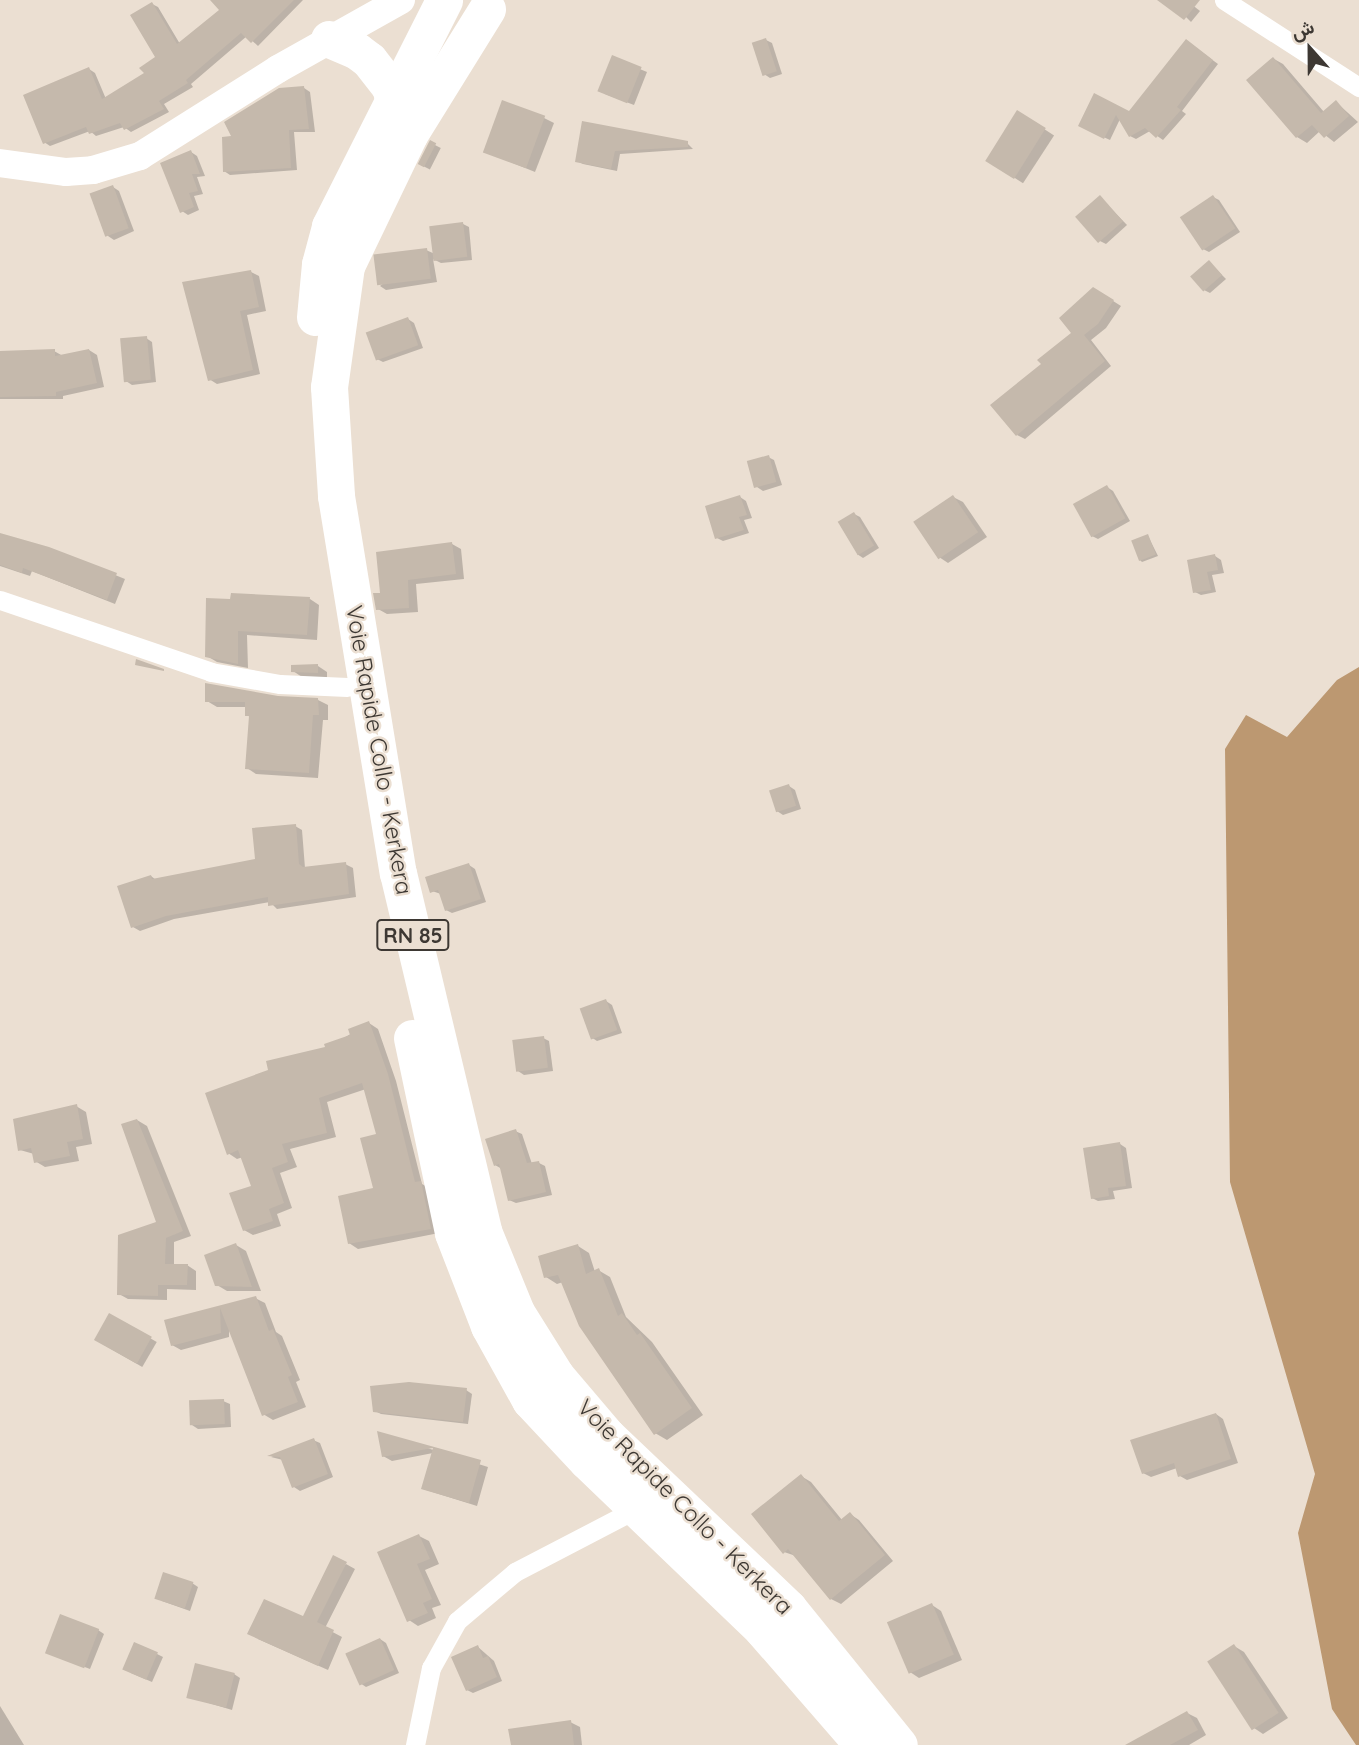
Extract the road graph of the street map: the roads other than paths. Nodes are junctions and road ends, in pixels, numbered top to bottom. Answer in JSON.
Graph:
{"nodes":[{"id":1,"x":401,"y":0,"type":"edge"},
{"id":2,"x":444,"y":0,"type":"edge"},
{"id":3,"x":1224,"y":0,"type":"edge"},
{"id":4,"x":480,"y":3,"type":"edge"},
{"id":5,"x":328,"y":40,"type":"junction"},
{"id":6,"x":1359,"y":87,"type":"edge"},
{"id":7,"x":393,"y":98,"type":"junction"},
{"id":8,"x":0,"y":163,"type":"edge"},
{"id":9,"x":0,"y":600,"type":"edge"},
{"id":10,"x":347,"y":687,"type":"junction"},
{"id":11,"x":636,"y":1509,"type":"junction"},
{"id":12,"x":415,"y":1745,"type":"edge"},
{"id":13,"x":863,"y":1745,"type":"edge"},
{"id":14,"x":899,"y":1745,"type":"edge"}],
"edges":[{"from":1,"to":5,"type":"street"},
{"from":2,"to":7,"type":"highway","name":"Voie Rapide Collo - Kerkera","number":"RN 85"},
{"from":3,"to":6,"type":"street"},
{"from":4,"to":14,"type":"highway","name":"Voie Rapide Collo - Kerkera","number":"RN 85"},
{"from":5,"to":7,"type":"highway"},
{"from":5,"to":8,"type":"street"},
{"from":7,"to":10,"type":"highway","name":"Voie Rapide Collo - Kerkera","number":"RN 85"},
{"from":9,"to":10,"type":"street"},
{"from":10,"to":11,"type":"highway","name":"Voie Rapide Collo - Kerkera","number":"RN 85"},
{"from":11,"to":12,"type":"street"},
{"from":11,"to":13,"type":"highway","name":"Voie Rapide Collo - Kerkera","number":"RN 85"}]}
